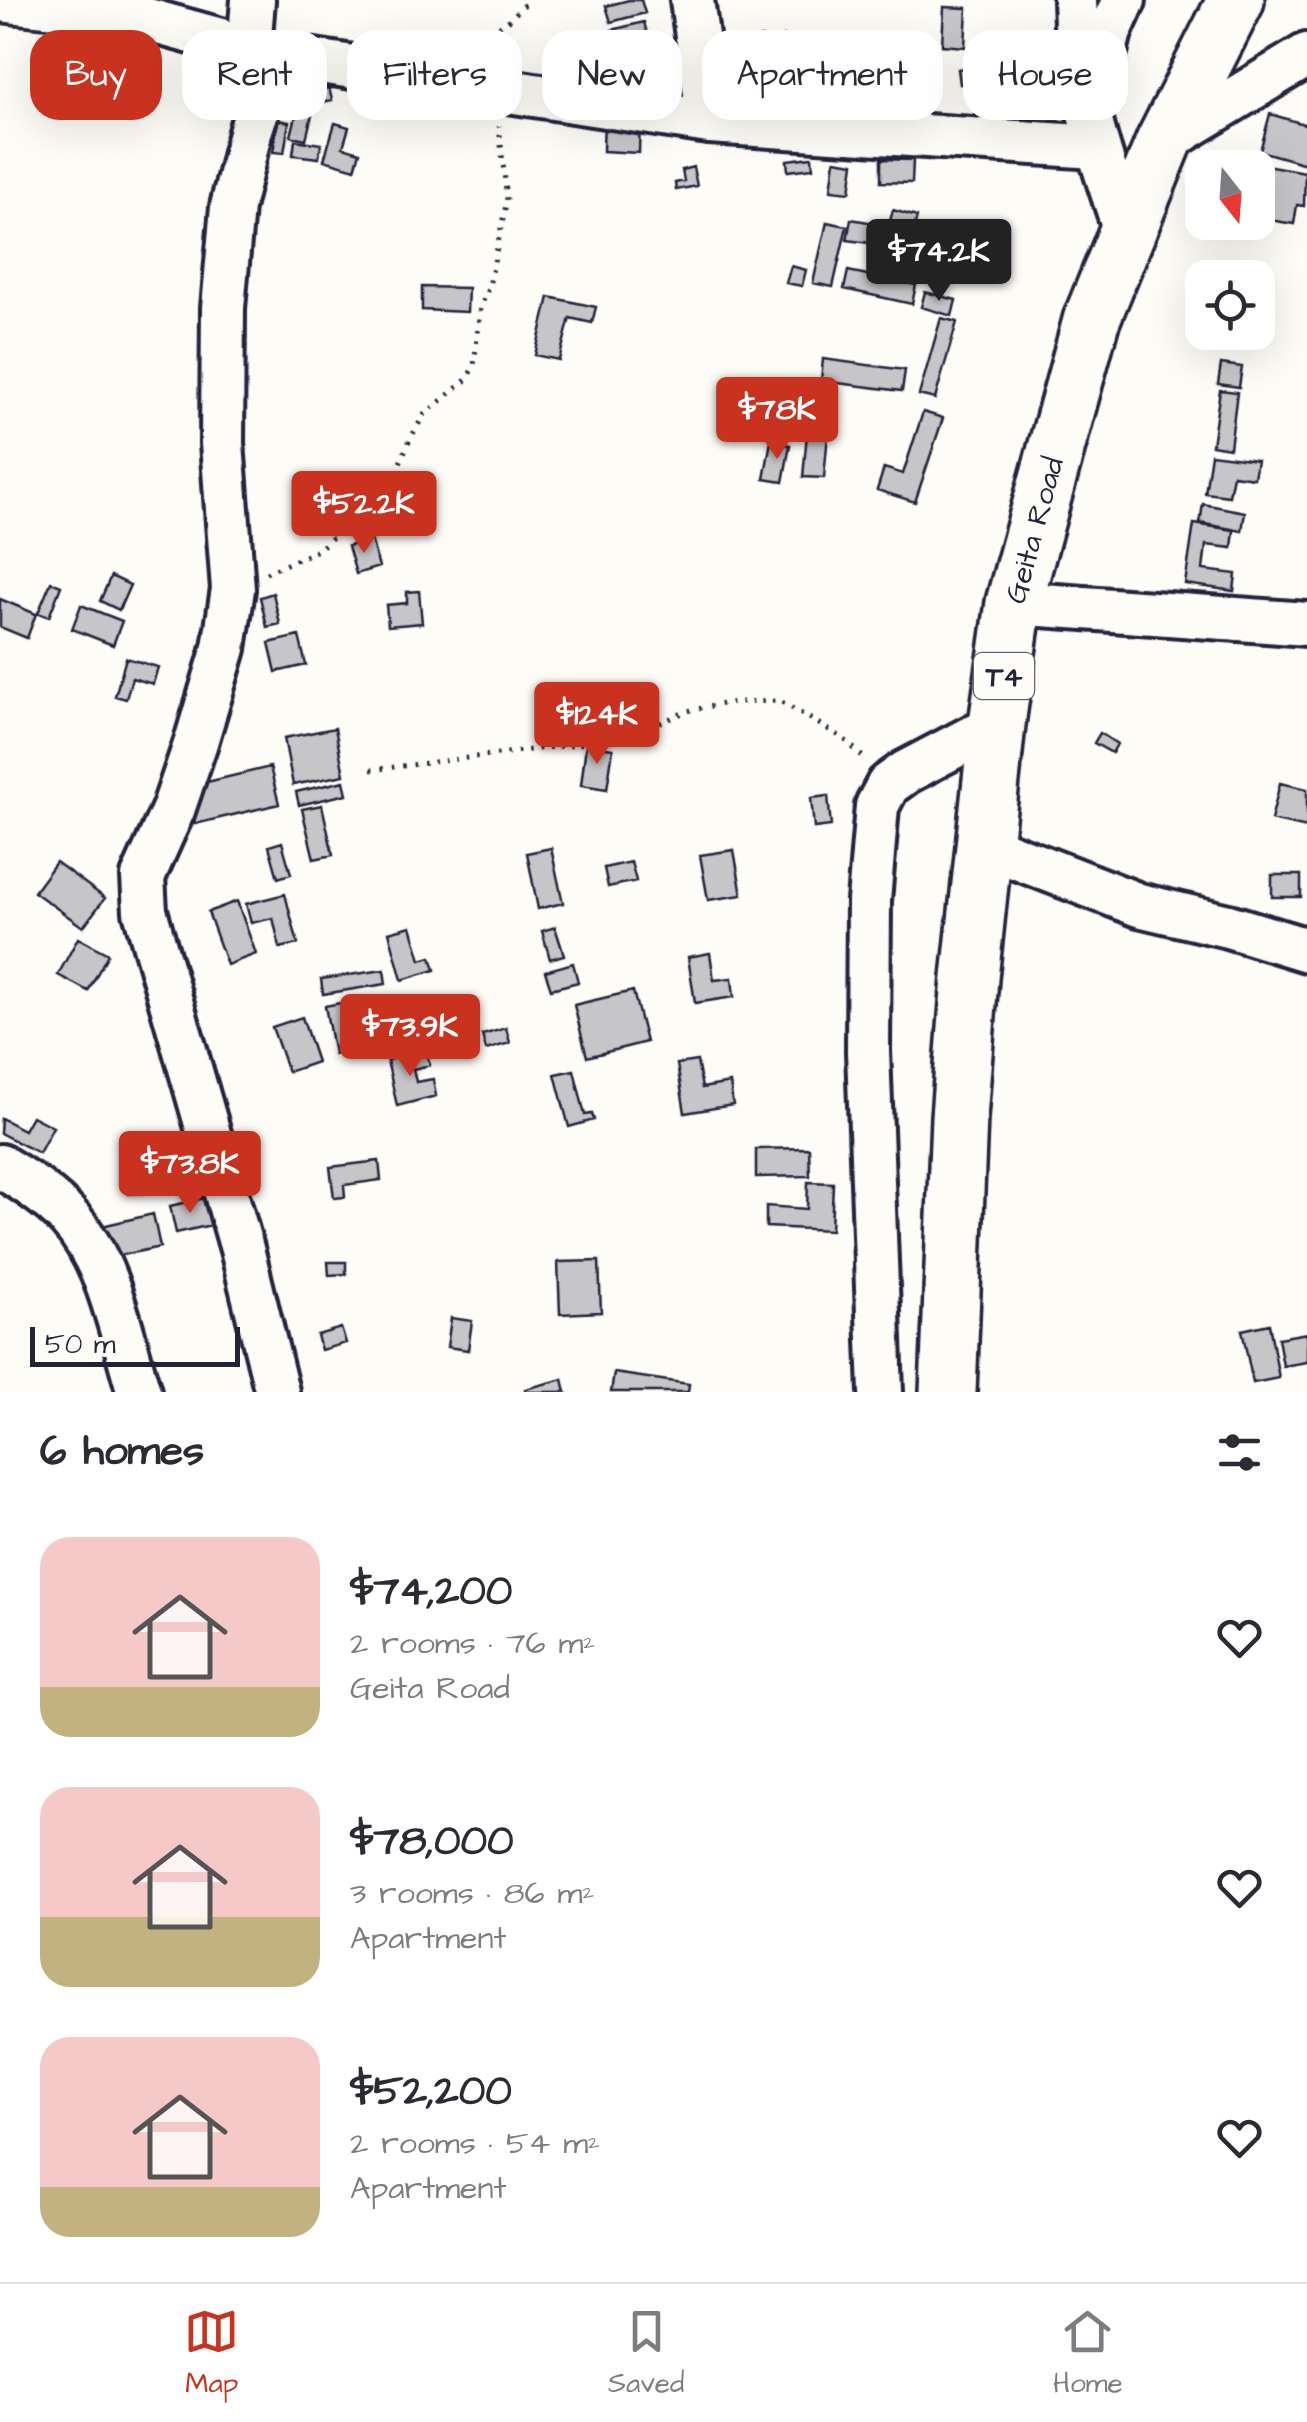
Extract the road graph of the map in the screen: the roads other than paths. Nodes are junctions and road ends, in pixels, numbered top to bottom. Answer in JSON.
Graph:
{"nodes":[{"id":1,"x":0,"y":0,"type":"edge"},
{"id":2,"x":253,"y":0,"type":"edge"},
{"id":3,"x":692,"y":0,"type":"edge"},
{"id":4,"x":1075,"y":0,"type":"edge"},
{"id":5,"x":1124,"y":0,"type":"edge"},
{"id":6,"x":1236,"y":0,"type":"edge"},
{"id":7,"x":183,"y":30,"type":"edge"},
{"id":8,"x":258,"y":30,"type":"edge"},
{"id":9,"x":1305,"y":52,"type":"edge"},
{"id":10,"x":327,"y":63,"type":"edge"},
{"id":11,"x":249,"y":120,"type":"edge"},
{"id":12,"x":709,"y":122,"type":"junction"},
{"id":13,"x":1092,"y":132,"type":"junction"},
{"id":14,"x":1164,"y":142,"type":"junction"},
{"id":15,"x":1126,"y":233,"type":"junction"},
{"id":16,"x":1014,"y":604,"type":"junction"},
{"id":17,"x":1307,"y":624,"type":"edge"},
{"id":18,"x":997,"y":724,"type":"junction"},
{"id":19,"x":984,"y":846,"type":"junction"},
{"id":20,"x":1307,"y":950,"type":"edge"},
{"id":21,"x":0,"y":1166,"type":"edge"},
{"id":22,"x":139,"y":1392,"type":"edge"},
{"id":23,"x":277,"y":1392,"type":"edge"},
{"id":24,"x":880,"y":1392,"type":"edge"},
{"id":25,"x":948,"y":1392,"type":"edge"}],
"edges":[{"from":1,"to":7,"type":"street"},
{"from":2,"to":8,"type":"street"},
{"from":3,"to":12,"type":"street"},
{"from":4,"to":13,"type":"street"},
{"from":5,"to":13,"type":"street"},
{"from":6,"to":14,"type":"highway","name":"Geita Road","number":"T4"},
{"from":9,"to":14,"type":"street"},
{"from":10,"to":12,"type":"street"},
{"from":11,"to":23,"type":"street"},
{"from":12,"to":13,"type":"street"},
{"from":13,"to":15,"type":"street"},
{"from":14,"to":15,"type":"highway","name":"Geita Road","number":"T4"},
{"from":15,"to":16,"type":"highway","name":"Geita Road","number":"T4"},
{"from":16,"to":17,"type":"street"},
{"from":16,"to":18,"type":"highway","name":"Geita Road","number":"T4"},
{"from":18,"to":19,"type":"highway","name":"Geita Road","number":"T4"},
{"from":18,"to":24,"type":"street"},
{"from":19,"to":20,"type":"street"},
{"from":19,"to":25,"type":"highway","name":"Geita Road","number":"T4"},
{"from":21,"to":22,"type":"street"}]}
